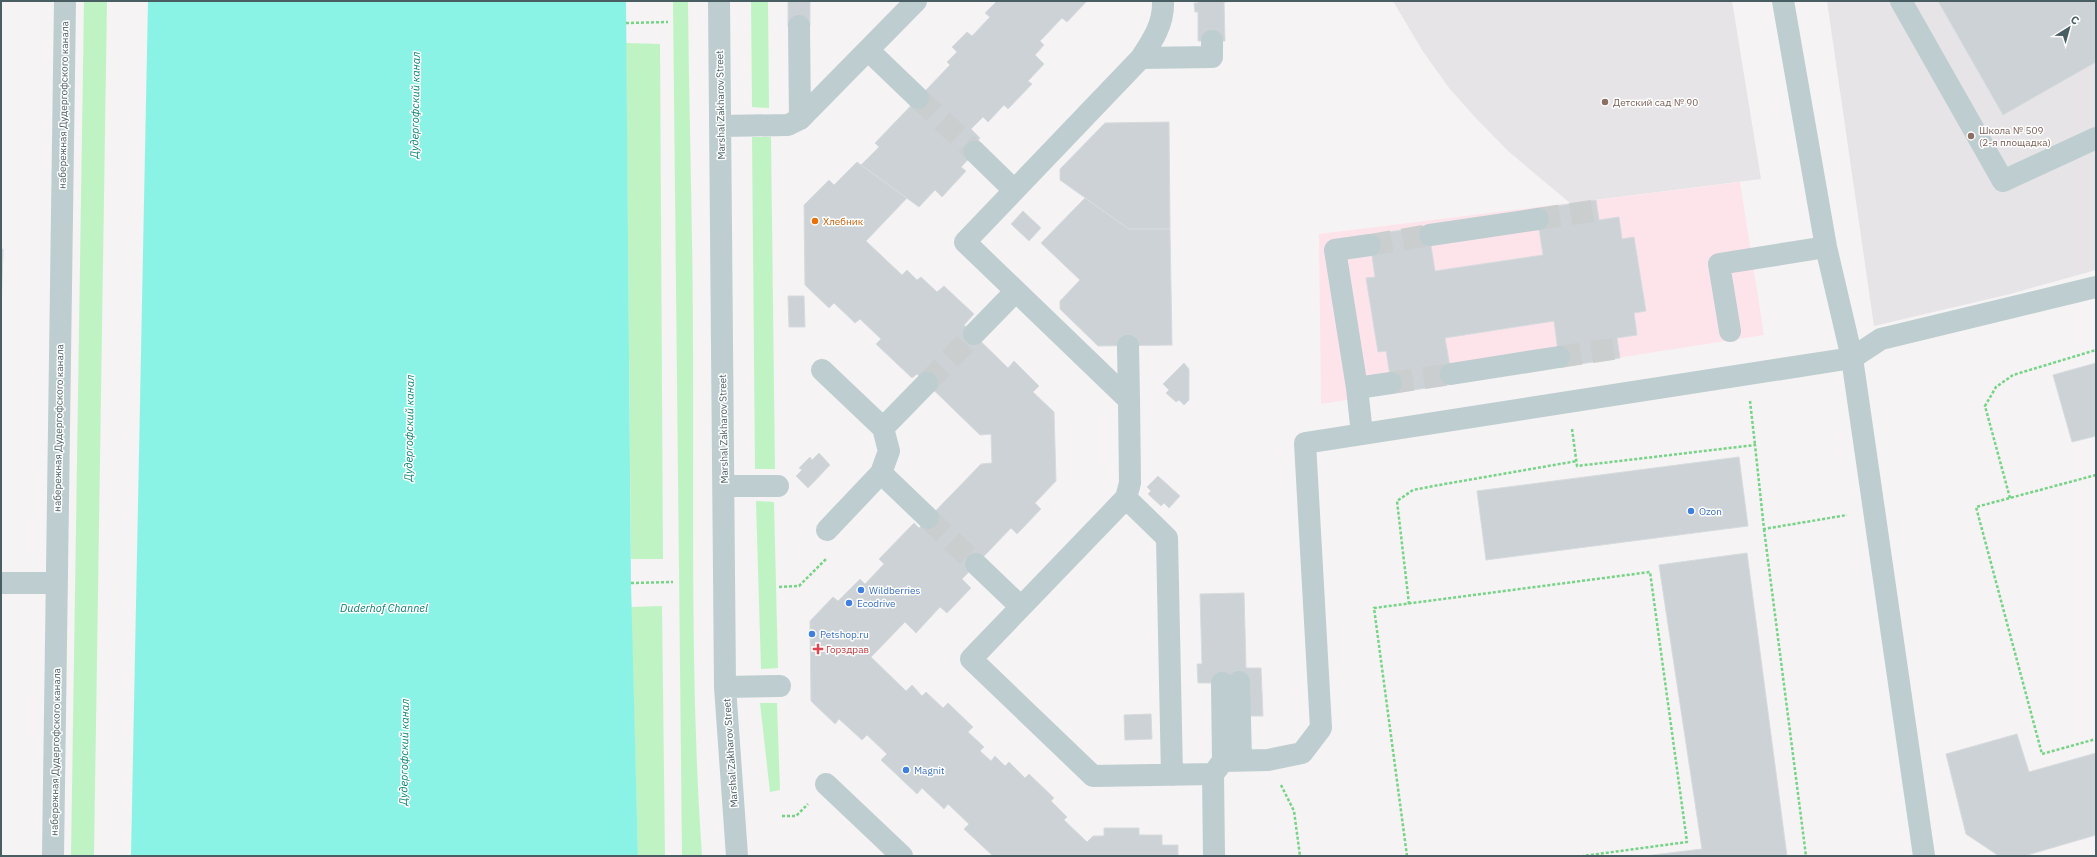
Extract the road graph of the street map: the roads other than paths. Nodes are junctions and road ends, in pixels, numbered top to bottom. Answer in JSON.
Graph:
{"nodes":[{"id":1,"x":64,"y":1,"type":"edge"},
{"id":2,"x":719,"y":1,"type":"edge"},
{"id":3,"x":916,"y":1,"type":"edge"},
{"id":4,"x":1163,"y":1,"type":"edge"},
{"id":5,"x":1783,"y":1,"type":"edge"},
{"id":6,"x":1901,"y":1,"type":"edge"},
{"id":7,"x":799,"y":26,"type":"dead end"},
{"id":8,"x":1212,"y":41,"type":"dead end"},
{"id":9,"x":868,"y":50,"type":"junction"},
{"id":10,"x":1141,"y":58,"type":"junction"},
{"id":11,"x":918,"y":98,"type":"tunnel mouth"},
{"id":12,"x":800,"y":120,"type":"junction"},
{"id":13,"x":720,"y":126,"type":"junction"},
{"id":14,"x":2096,"y":138,"type":"edge"},
{"id":15,"x":975,"y":152,"type":"tunnel mouth"},
{"id":16,"x":1014,"y":190,"type":"junction"},
{"id":17,"x":1538,"y":219,"type":"tunnel mouth"},
{"id":18,"x":1430,"y":235,"type":"tunnel mouth"},
{"id":19,"x":1370,"y":245,"type":"tunnel mouth"},
{"id":20,"x":1826,"y":247,"type":"junction"},
{"id":21,"x":2096,"y":287,"type":"edge"},
{"id":22,"x":1016,"y":290,"type":"junction"},
{"id":23,"x":1730,"y":331,"type":"dead end"},
{"id":24,"x":974,"y":334,"type":"tunnel mouth"},
{"id":25,"x":1128,"y":346,"type":"dead end"},
{"id":26,"x":1559,"y":357,"type":"tunnel mouth"},
{"id":27,"x":1852,"y":358,"type":"junction"},
{"id":28,"x":822,"y":370,"type":"dead end"},
{"id":29,"x":1451,"y":374,"type":"tunnel mouth"},
{"id":30,"x":927,"y":383,"type":"tunnel mouth"},
{"id":31,"x":1391,"y":383,"type":"tunnel mouth"},
{"id":32,"x":1357,"y":388,"type":"junction"},
{"id":33,"x":1129,"y":400,"type":"junction"},
{"id":34,"x":883,"y":428,"type":"junction"},
{"id":35,"x":1362,"y":434,"type":"junction"},
{"id":36,"x":881,"y":473,"type":"junction"},
{"id":37,"x":724,"y":486,"type":"junction"},
{"id":38,"x":778,"y":486,"type":"dead end"},
{"id":39,"x":1126,"y":498,"type":"junction"},
{"id":40,"x":928,"y":518,"type":"tunnel mouth"},
{"id":41,"x":827,"y":530,"type":"dead end"},
{"id":42,"x":976,"y":564,"type":"tunnel mouth"},
{"id":43,"x":1,"y":583,"type":"edge"},
{"id":44,"x":56,"y":583,"type":"junction"},
{"id":45,"x":1021,"y":607,"type":"junction"},
{"id":46,"x":1231,"y":682,"type":"dead end"},
{"id":47,"x":725,"y":686,"type":"junction"},
{"id":48,"x":780,"y":686,"type":"dead end"},
{"id":49,"x":1226,"y":765,"type":"junction"},
{"id":50,"x":1172,"y":775,"type":"junction"},
{"id":51,"x":826,"y":784,"type":"dead end"},
{"id":52,"x":53,"y":856,"type":"edge"},
{"id":53,"x":737,"y":856,"type":"edge"},
{"id":54,"x":902,"y":856,"type":"edge"},
{"id":55,"x":1214,"y":856,"type":"edge"},
{"id":56,"x":1924,"y":856,"type":"edge"}],
"edges":[{"from":1,"to":44,"type":"street","name":"набережная Дудергофского канала"},
{"from":2,"to":13,"type":"street","name":"Marshal Zakharov Street"},
{"from":3,"to":9,"type":"street"},
{"from":4,"to":10,"type":"street"},
{"from":5,"to":20,"type":"street"},
{"from":6,"to":14,"type":"street"},
{"from":7,"to":12,"type":"street"},
{"from":8,"to":10,"type":"street"},
{"from":9,"to":11,"type":"street"},
{"from":9,"to":12,"type":"street"},
{"from":10,"to":16,"type":"street"},
{"from":12,"to":13,"type":"street"},
{"from":13,"to":37,"type":"street","name":"Marshal Zakharov Street"},
{"from":15,"to":16,"type":"street"},
{"from":16,"to":22,"type":"street"},
{"from":17,"to":18,"type":"street"},
{"from":19,"to":32,"type":"street"},
{"from":20,"to":23,"type":"street"},
{"from":20,"to":27,"type":"street"},
{"from":21,"to":27,"type":"street"},
{"from":22,"to":24,"type":"street"},
{"from":22,"to":33,"type":"street"},
{"from":25,"to":33,"type":"street"},
{"from":26,"to":29,"type":"street"},
{"from":27,"to":35,"type":"street"},
{"from":27,"to":56,"type":"street"},
{"from":28,"to":34,"type":"street"},
{"from":30,"to":34,"type":"street"},
{"from":31,"to":32,"type":"street"},
{"from":32,"to":35,"type":"street"},
{"from":33,"to":39,"type":"street"},
{"from":34,"to":36,"type":"street"},
{"from":35,"to":49,"type":"street"},
{"from":36,"to":40,"type":"street"},
{"from":36,"to":41,"type":"street"},
{"from":37,"to":38,"type":"street"},
{"from":37,"to":47,"type":"street","name":"Marshal Zakharov Street"},
{"from":39,"to":45,"type":"street"},
{"from":39,"to":50,"type":"street"},
{"from":42,"to":45,"type":"street"},
{"from":43,"to":44,"type":"street"},
{"from":44,"to":52,"type":"street","name":"набережная Дудергофского канала"},
{"from":45,"to":50,"type":"street"},
{"from":46,"to":49,"type":"street"},
{"from":47,"to":48,"type":"street"},
{"from":47,"to":53,"type":"street","name":"Marshal Zakharov Street"},
{"from":49,"to":50,"type":"street"},
{"from":49,"to":55,"type":"street"},
{"from":51,"to":54,"type":"street"}]}
